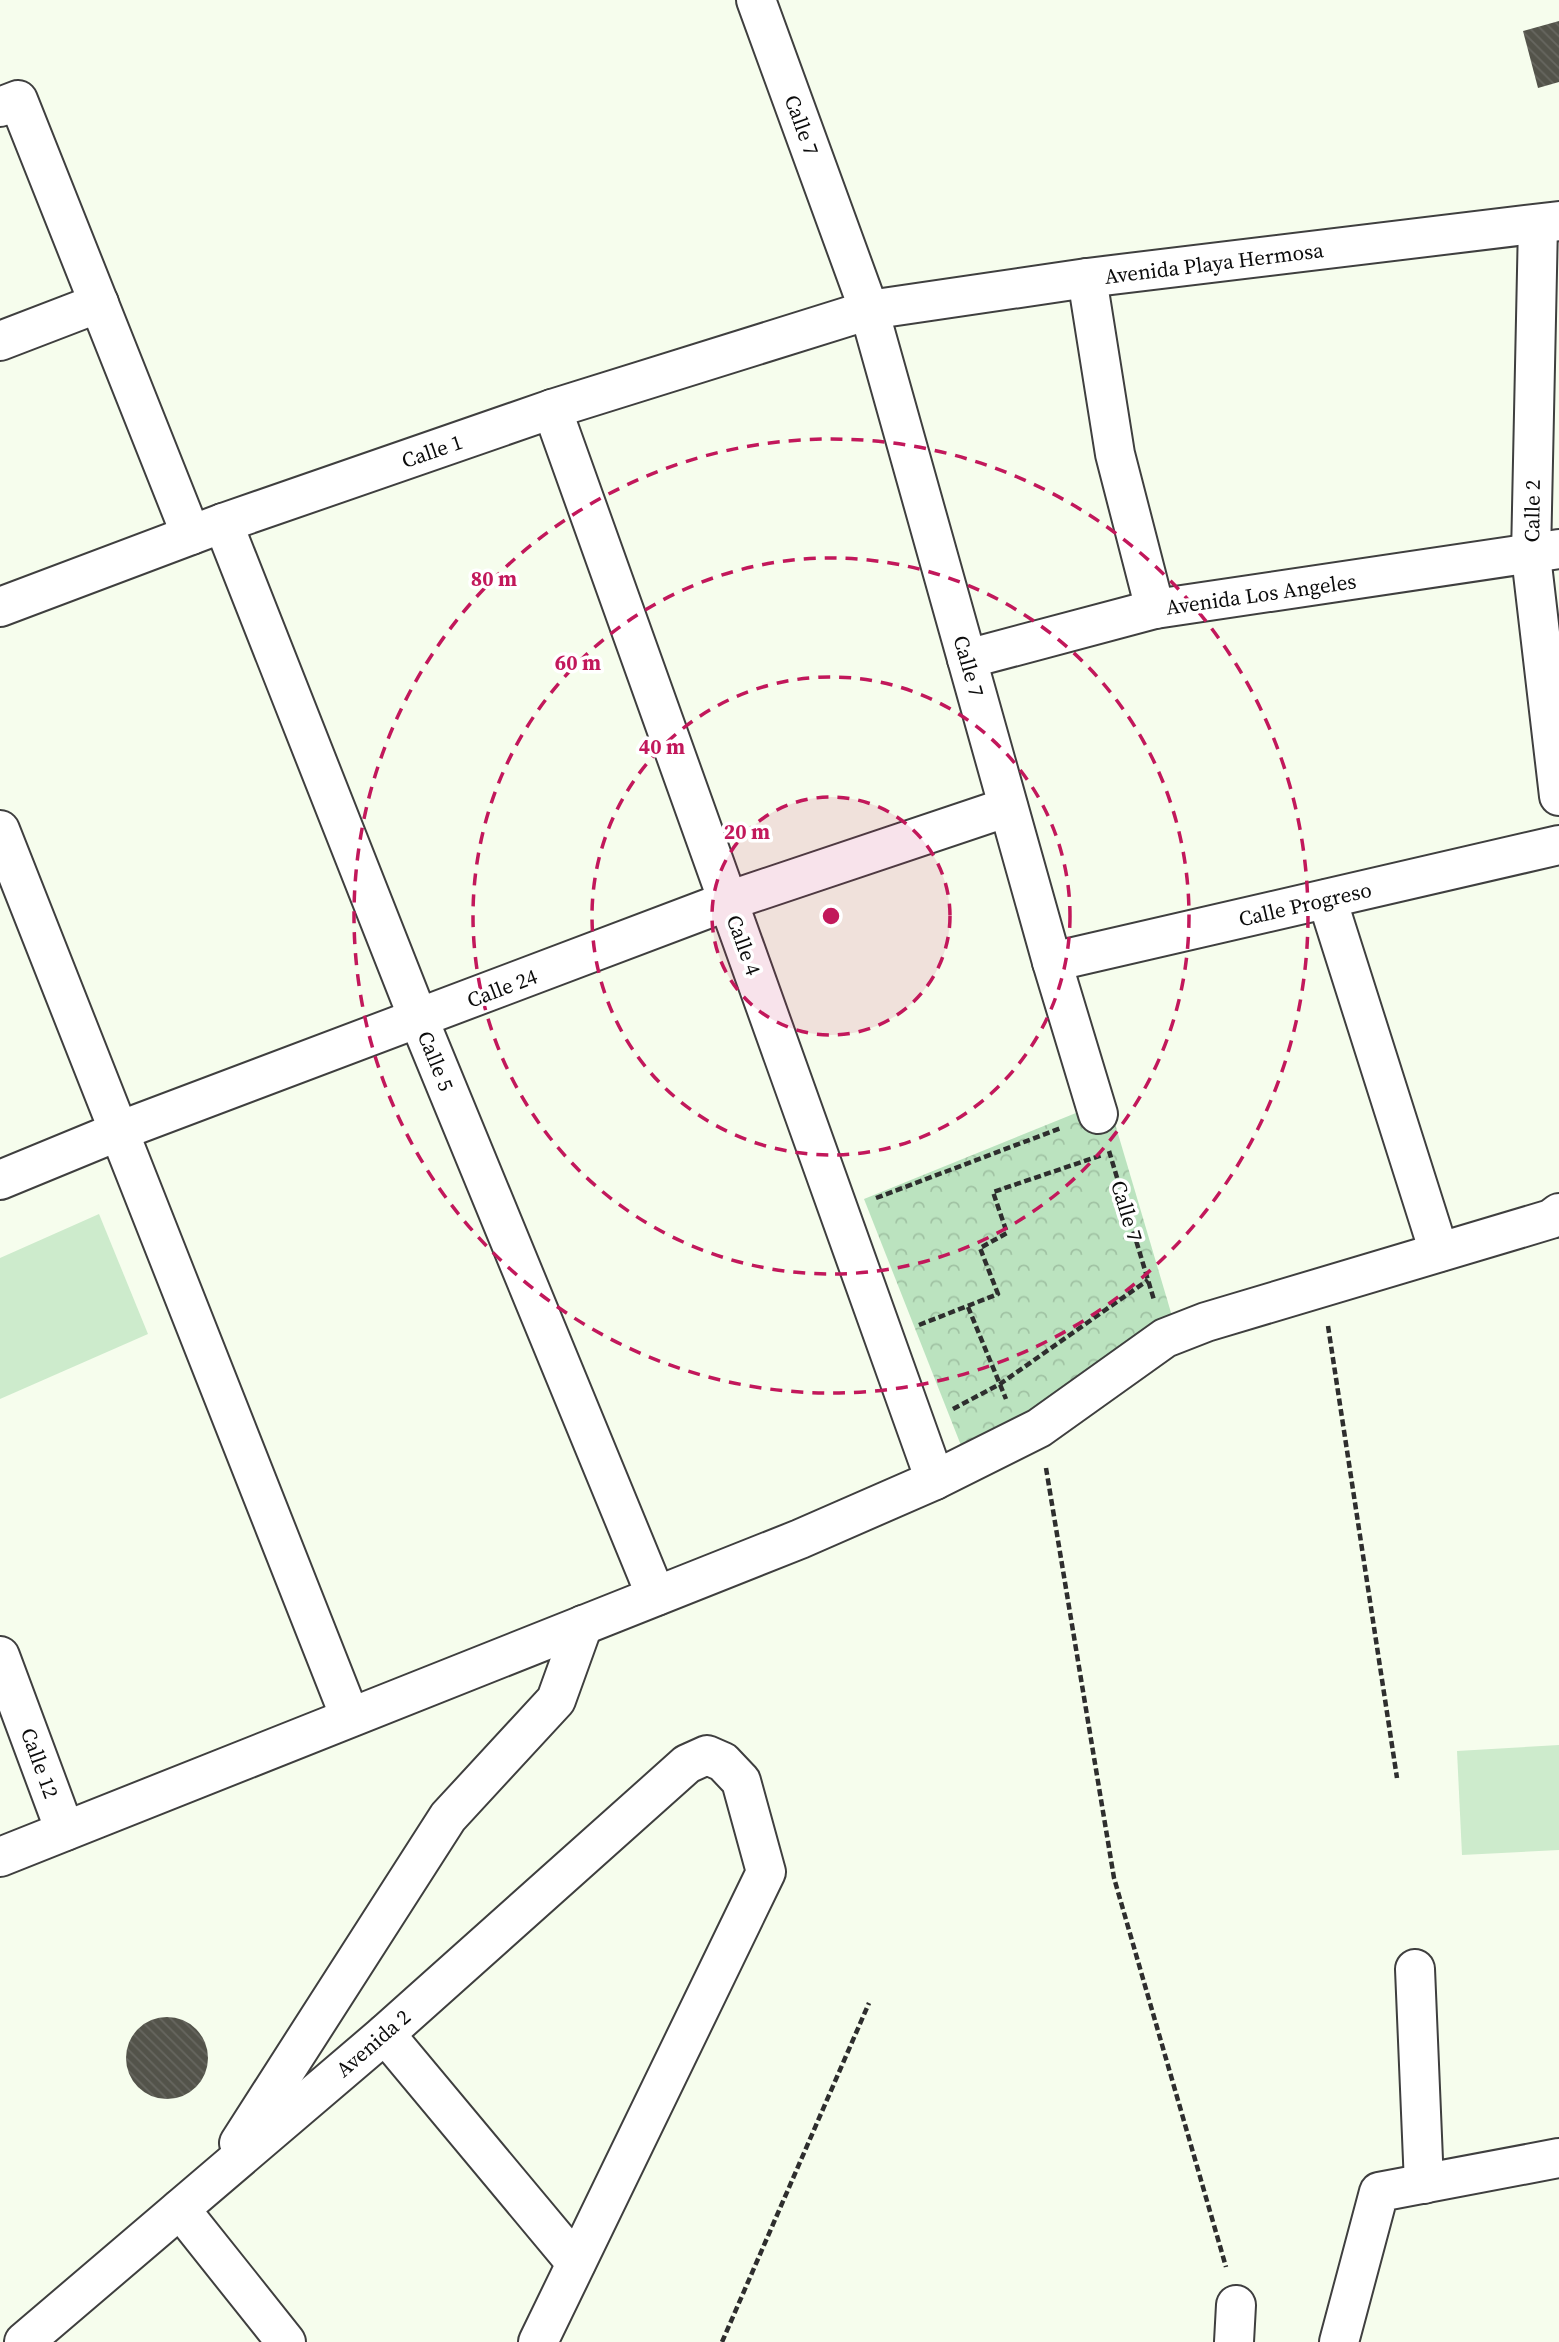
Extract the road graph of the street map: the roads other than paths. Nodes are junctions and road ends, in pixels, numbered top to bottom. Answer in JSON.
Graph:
{"nodes":[{"id":1,"x":756,"y":0,"type":"edge"},
{"id":2,"x":0,"y":107,"type":"edge"},
{"id":3,"x":1548,"y":222,"type":"edge"},
{"id":4,"x":1087,"y":278,"type":"junction"},
{"id":5,"x":99,"y":303,"type":"junction"},
{"id":6,"x":869,"y":310,"type":"junction"},
{"id":7,"x":0,"y":341,"type":"edge"},
{"id":8,"x":552,"y":409,"type":"junction"},
{"id":9,"x":207,"y":529,"type":"junction"},
{"id":10,"x":1545,"y":552,"type":"edge"},
{"id":11,"x":0,"y":607,"type":"edge"},
{"id":12,"x":1155,"y":609,"type":"junction"},
{"id":13,"x":967,"y":659,"type":"junction"},
{"id":14,"x":1559,"y":796,"type":"edge"},
{"id":15,"x":1008,"y":807,"type":"junction"},
{"id":16,"x":0,"y":830,"type":"edge"},
{"id":17,"x":1559,"y":845,"type":"edge"},
{"id":18,"x":1327,"y":898,"type":"junction"},
{"id":19,"x":728,"y":901,"type":"junction"},
{"id":20,"x":1052,"y":962,"type":"junction"},
{"id":21,"x":419,"y":1020,"type":"junction"},
{"id":22,"x":1098,"y":1114,"type":"road end"},
{"id":23,"x":119,"y":1131,"type":"junction"},
{"id":24,"x":0,"y":1180,"type":"edge"},
{"id":25,"x":1559,"y":1213,"type":"edge"},
{"id":26,"x":1439,"y":1252,"type":"junction"},
{"id":27,"x":935,"y":1480,"type":"junction"},
{"id":28,"x":656,"y":1596,"type":"junction"},
{"id":29,"x":583,"y":1625,"type":"junction"},
{"id":30,"x":0,"y":1656,"type":"edge"},
{"id":31,"x":350,"y":1717,"type":"junction"},
{"id":32,"x":65,"y":1831,"type":"junction"},
{"id":33,"x":0,"y":1857,"type":"edge"},
{"id":34,"x":1415,"y":1969,"type":"dead end"},
{"id":35,"x":384,"y":2034,"type":"junction"},
{"id":36,"x":1559,"y":2158,"type":"edge"},
{"id":37,"x":217,"y":2177,"type":"junction"},
{"id":38,"x":1424,"y":2184,"type":"junction"},
{"id":39,"x":180,"y":2209,"type":"junction"},
{"id":40,"x":576,"y":2263,"type":"junction"},
{"id":41,"x":24,"y":2342,"type":"edge"},
{"id":42,"x":286,"y":2342,"type":"edge"},
{"id":43,"x":538,"y":2342,"type":"edge"},
{"id":44,"x":1339,"y":2342,"type":"edge"}],
"edges":[{"from":1,"to":6,"type":"street","name":"Calle 7"},
{"from":2,"to":5,"type":"street","name":"Calle 5"},
{"from":3,"to":4,"type":"street","name":"Avenida Playa Hermosa"},
{"from":3,"to":10,"type":"street","name":"Calle 2"},
{"from":4,"to":6,"type":"street","name":"Avenida Playa Hermosa"},
{"from":4,"to":12,"type":"street"},
{"from":5,"to":7,"type":"street"},
{"from":5,"to":9,"type":"street","name":"Calle 5"},
{"from":6,"to":8,"type":"street","name":"Calle 1"},
{"from":6,"to":13,"type":"street","name":"Calle 7"},
{"from":8,"to":9,"type":"street","name":"Calle 1"},
{"from":8,"to":19,"type":"street","name":"Calle 4"},
{"from":9,"to":11,"type":"street","name":"Calle 1"},
{"from":9,"to":21,"type":"street","name":"Calle 5"},
{"from":10,"to":12,"type":"street","name":"Avenida Los Angeles"},
{"from":10,"to":14,"type":"street","name":"Calle 2"},
{"from":12,"to":13,"type":"street","name":"Avenida Los Angeles"},
{"from":13,"to":15,"type":"street","name":"Calle 7"},
{"from":15,"to":19,"type":"street","name":"Calle 24"},
{"from":15,"to":20,"type":"street","name":"Calle 7"},
{"from":16,"to":23,"type":"street"},
{"from":17,"to":18,"type":"street","name":"Calle Progreso"},
{"from":18,"to":20,"type":"street","name":"Calle Progreso"},
{"from":18,"to":26,"type":"street"},
{"from":19,"to":21,"type":"street","name":"Calle 24"},
{"from":19,"to":27,"type":"street","name":"Calle 4"},
{"from":20,"to":22,"type":"street","name":"Calle 7"},
{"from":21,"to":23,"type":"street","name":"Calle 24"},
{"from":21,"to":28,"type":"street","name":"Calle 5"},
{"from":23,"to":24,"type":"street","name":"Calle 24"},
{"from":23,"to":31,"type":"street"},
{"from":25,"to":26,"type":"street"},
{"from":26,"to":27,"type":"street"},
{"from":27,"to":28,"type":"street"},
{"from":28,"to":29,"type":"street"},
{"from":29,"to":31,"type":"street"},
{"from":29,"to":37,"type":"street"},
{"from":30,"to":32,"type":"street","name":"Calle 12"},
{"from":31,"to":32,"type":"street"},
{"from":32,"to":33,"type":"street"},
{"from":34,"to":38,"type":"street"},
{"from":35,"to":37,"type":"street","name":"Avenida 2"},
{"from":35,"to":40,"type":"street"},
{"from":35,"to":40,"type":"street","name":"Avenida 2"},
{"from":36,"to":38,"type":"street"},
{"from":37,"to":39,"type":"street","name":"Avenida 2"},
{"from":38,"to":44,"type":"street"},
{"from":39,"to":41,"type":"street","name":"Avenida 2"},
{"from":39,"to":42,"type":"street"},
{"from":40,"to":43,"type":"street"}]}
